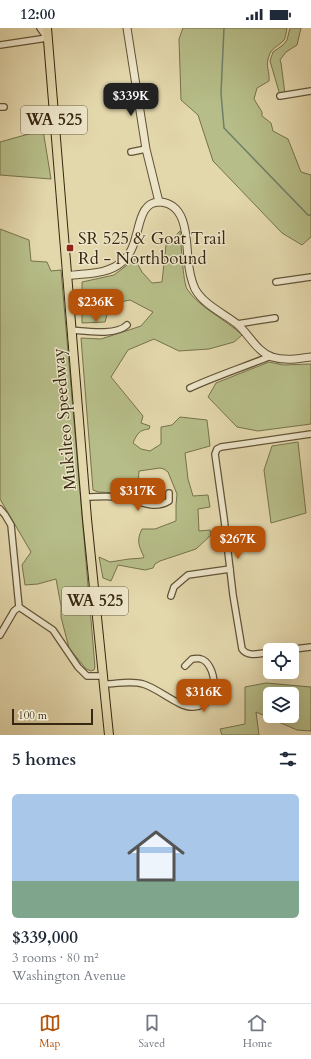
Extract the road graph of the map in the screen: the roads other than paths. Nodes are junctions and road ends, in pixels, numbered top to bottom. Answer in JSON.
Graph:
{"nodes":[{"id":1,"x":40,"y":28,"type":"edge"},
{"id":2,"x":47,"y":28,"type":"edge"},
{"id":3,"x":127,"y":28,"type":"edge"},
{"id":4,"x":47,"y":38,"type":"junction"},
{"id":5,"x":0,"y":45,"type":"edge"},
{"id":6,"x":311,"y":91,"type":"edge"},
{"id":7,"x":280,"y":96,"type":"dead end"},
{"id":8,"x":146,"y":149,"type":"junction"},
{"id":9,"x":131,"y":152,"type":"dead end"},
{"id":10,"x":159,"y":202,"type":"junction"},
{"id":11,"x":67,"y":276,"type":"junction"},
{"id":12,"x":311,"y":277,"type":"edge"},
{"id":13,"x":276,"y":282,"type":"dead end"},
{"id":14,"x":275,"y":318,"type":"dead end"},
{"id":15,"x":237,"y":324,"type":"junction"},
{"id":16,"x":127,"y":325,"type":"dead end"},
{"id":17,"x":71,"y":330,"type":"junction"},
{"id":18,"x":271,"y":356,"type":"junction"},
{"id":19,"x":311,"y":357,"type":"edge"},
{"id":20,"x":190,"y":388,"type":"dead end"},
{"id":21,"x":311,"y":434,"type":"edge"},
{"id":22,"x":169,"y":493,"type":"dead end"},
{"id":23,"x":85,"y":497,"type":"junction"},
{"id":24,"x":0,"y":509,"type":"edge"},
{"id":25,"x":230,"y":569,"type":"junction"},
{"id":26,"x":170,"y":596,"type":"dead end"},
{"id":27,"x":20,"y":607,"type":"junction"},
{"id":28,"x":0,"y":636,"type":"edge"},
{"id":29,"x":311,"y":647,"type":"edge"},
{"id":30,"x":299,"y":648,"type":"edge"},
{"id":31,"x":263,"y":653,"type":"edge"},
{"id":32,"x":185,"y":666,"type":"dead end"},
{"id":33,"x":103,"y":680,"type":"junction"},
{"id":34,"x":109,"y":735,"type":"edge"}],
"edges":[{"from":1,"to":4,"type":"street"},
{"from":2,"to":4,"type":"main road","name":"Mukilteo Speedway","number":"WA 525"},
{"from":3,"to":8,"type":"street"},
{"from":4,"to":5,"type":"street"},
{"from":4,"to":11,"type":"main road","name":"Mukilteo Speedway","number":"WA 525"},
{"from":6,"to":7,"type":"street"},
{"from":8,"to":9,"type":"street"},
{"from":8,"to":10,"type":"street"},
{"from":10,"to":11,"type":"street"},
{"from":10,"to":15,"type":"street"},
{"from":11,"to":17,"type":"main road","name":"Mukilteo Speedway","number":"WA 525"},
{"from":12,"to":13,"type":"street"},
{"from":14,"to":15,"type":"street"},
{"from":15,"to":18,"type":"street"},
{"from":16,"to":17,"type":"street"},
{"from":17,"to":23,"type":"main road","name":"Mukilteo Speedway","number":"WA 525"},
{"from":18,"to":19,"type":"street"},
{"from":18,"to":20,"type":"street"},
{"from":21,"to":25,"type":"street"},
{"from":22,"to":23,"type":"street"},
{"from":23,"to":33,"type":"main road","name":"Mukilteo Speedway","number":"WA 525"},
{"from":24,"to":27,"type":"street"},
{"from":25,"to":26,"type":"street"},
{"from":25,"to":31,"type":"street"},
{"from":27,"to":28,"type":"street"},
{"from":27,"to":33,"type":"street"},
{"from":29,"to":30,"type":"street"},
{"from":32,"to":33,"type":"street"},
{"from":33,"to":34,"type":"main road","name":"Mukilteo Speedway","number":"WA 525"}]}
